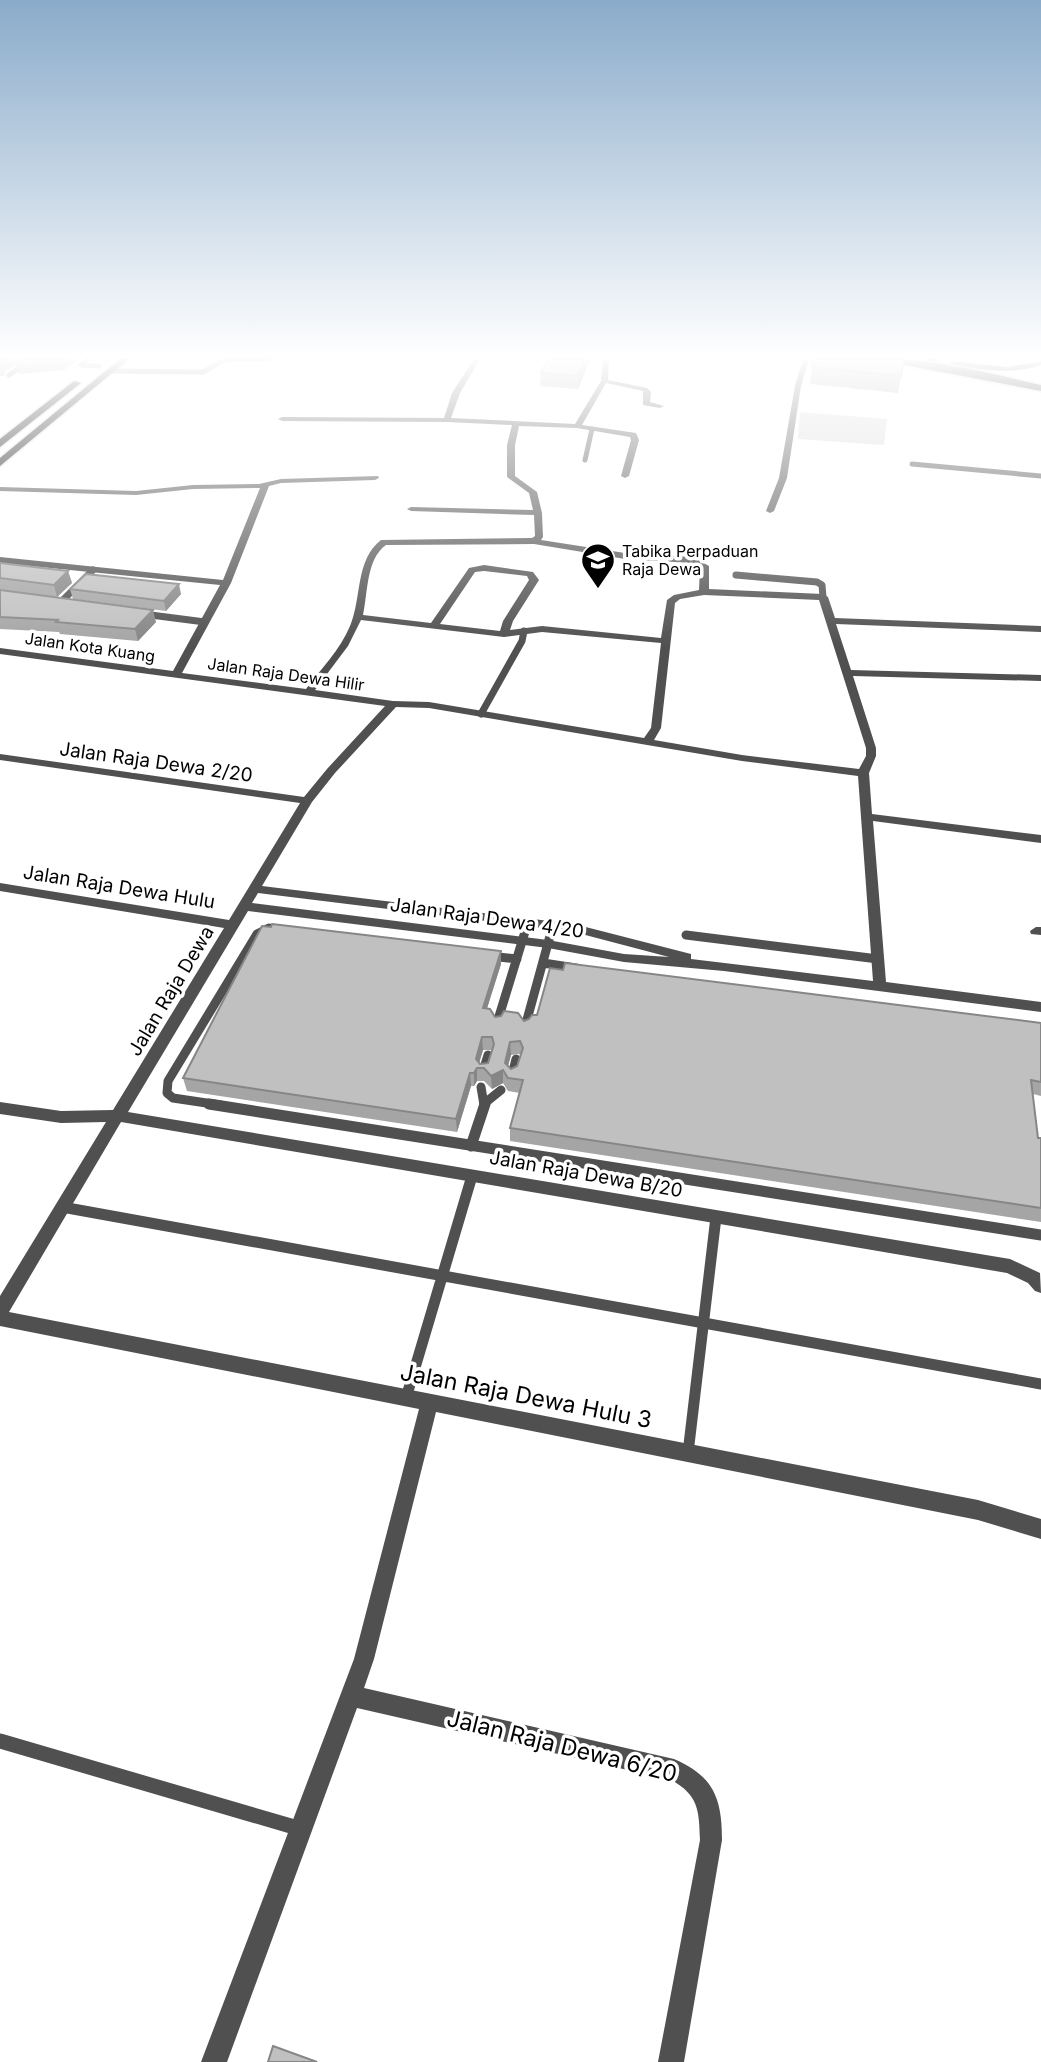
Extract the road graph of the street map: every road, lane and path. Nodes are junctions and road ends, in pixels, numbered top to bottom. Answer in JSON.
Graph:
{"nodes":[{"id":1,"x":511,"y":455,"type":"edge"},
{"id":2,"x":586,"y":455,"type":"edge"},
{"id":3,"x":630,"y":455,"type":"edge"},
{"id":4,"x":787,"y":455,"type":"edge"},
{"id":5,"x":585,"y":460,"type":"dead end"},
{"id":6,"x":912,"y":464,"type":"dead end"},
{"id":7,"x":625,"y":476,"type":"dead end"},
{"id":8,"x":1041,"y":476,"type":"edge"},
{"id":9,"x":375,"y":478,"type":"dead end"},
{"id":10,"x":266,"y":484,"type":"junction"},
{"id":11,"x":0,"y":489,"type":"edge"},
{"id":12,"x":411,"y":509,"type":"dead end"},
{"id":13,"x":538,"y":513,"type":"junction"},
{"id":14,"x":771,"y":514,"type":"dead end"},
{"id":15,"x":534,"y":541,"type":"junction"},
{"id":16,"x":0,"y":561,"type":"edge"},
{"id":17,"x":93,"y":569,"type":"junction"},
{"id":18,"x":736,"y":575,"type":"dead end"},
{"id":19,"x":226,"y":583,"type":"junction"},
{"id":20,"x":704,"y":592,"type":"junction"},
{"id":21,"x":822,"y":597,"type":"junction"},
{"id":22,"x":48,"y":601,"type":"edge"},
{"id":23,"x":60,"y":603,"type":"junction"},
{"id":24,"x":73,"y":604,"type":"edge"},
{"id":25,"x":139,"y":613,"type":"edge"},
{"id":26,"x":358,"y":617,"type":"junction"},
{"id":27,"x":830,"y":621,"type":"junction"},
{"id":28,"x":205,"y":622,"type":"junction"},
{"id":29,"x":434,"y":626,"type":"junction"},
{"id":30,"x":1041,"y":629,"type":"edge"},
{"id":31,"x":524,"y":631,"type":"junction"},
{"id":32,"x":503,"y":634,"type":"junction"},
{"id":33,"x":666,"y":641,"type":"junction"},
{"id":34,"x":0,"y":651,"type":"edge"},
{"id":35,"x":847,"y":673,"type":"junction"},
{"id":36,"x":176,"y":675,"type":"junction"},
{"id":37,"x":1041,"y":678,"type":"edge"},
{"id":38,"x":308,"y":693,"type":"junction"},
{"id":39,"x":393,"y":704,"type":"junction"},
{"id":40,"x":481,"y":714,"type":"junction"},
{"id":41,"x":647,"y":742,"type":"junction"},
{"id":42,"x":0,"y":757,"type":"edge"},
{"id":43,"x":863,"y":773,"type":"junction"},
{"id":44,"x":307,"y":802,"type":"junction"},
{"id":45,"x":867,"y":817,"type":"junction"},
{"id":46,"x":1041,"y":839,"type":"edge"},
{"id":47,"x":0,"y":887,"type":"edge"},
{"id":48,"x":254,"y":889,"type":"junction"},
{"id":49,"x":244,"y":906,"type":"junction"},
{"id":50,"x":528,"y":922,"type":"junction"},
{"id":51,"x":232,"y":925,"type":"junction"},
{"id":52,"x":553,"y":926,"type":"junction"},
{"id":53,"x":275,"y":928,"type":"edge"},
{"id":54,"x":686,"y":935,"type":"dead end"},
{"id":55,"x":523,"y":940,"type":"junction"},
{"id":56,"x":548,"y":944,"type":"junction"},
{"id":57,"x":474,"y":954,"type":"edge"},
{"id":58,"x":517,"y":959,"type":"junction"},
{"id":59,"x":878,"y":959,"type":"junction"},
{"id":60,"x":543,"y":963,"type":"junction"},
{"id":61,"x":724,"y":966,"type":"junction"},
{"id":62,"x":585,"y":969,"type":"edge"},
{"id":63,"x":880,"y":986,"type":"junction"},
{"id":64,"x":1041,"y":1007,"type":"edge"},
{"id":65,"x":497,"y":1023,"type":"edge"},
{"id":66,"x":525,"y":1027,"type":"edge"},
{"id":67,"x":488,"y":1055,"type":"edge"},
{"id":68,"x":516,"y":1059,"type":"edge"},
{"id":69,"x":483,"y":1072,"type":"edge"},
{"id":70,"x":512,"y":1076,"type":"edge"},
{"id":71,"x":481,"y":1087,"type":"dead end"},
{"id":72,"x":501,"y":1090,"type":"dead end"},
{"id":73,"x":485,"y":1103,"type":"junction"},
{"id":74,"x":0,"y":1108,"type":"edge"},
{"id":75,"x":117,"y":1116,"type":"junction"},
{"id":76,"x":471,"y":1146,"type":"junction"},
{"id":77,"x":472,"y":1176,"type":"junction"},
{"id":78,"x":62,"y":1207,"type":"junction"},
{"id":79,"x":716,"y":1217,"type":"junction"},
{"id":80,"x":1041,"y":1235,"type":"edge"},
{"id":81,"x":442,"y":1276,"type":"junction"},
{"id":82,"x":1041,"y":1286,"type":"edge"},
{"id":83,"x":0,"y":1311,"type":"edge"},
{"id":84,"x":0,"y":1318,"type":"edge"},
{"id":85,"x":704,"y":1323,"type":"junction"},
{"id":86,"x":1041,"y":1384,"type":"edge"},
{"id":87,"x":406,"y":1398,"type":"junction"},
{"id":88,"x":430,"y":1402,"type":"junction"},
{"id":89,"x":688,"y":1453,"type":"junction"},
{"id":90,"x":1041,"y":1529,"type":"edge"},
{"id":91,"x":351,"y":1696,"type":"junction"},
{"id":92,"x":0,"y":1741,"type":"edge"},
{"id":93,"x":301,"y":1829,"type":"junction"},
{"id":94,"x":214,"y":2062,"type":"edge"},
{"id":95,"x":671,"y":2062,"type":"edge"}],
"edges":[{"from":1,"to":13,"type":"street"},
{"from":2,"to":5,"type":"lane"},
{"from":3,"to":7,"type":"street"},
{"from":4,"to":14,"type":"street"},
{"from":6,"to":8,"type":"lane"},
{"from":9,"to":10,"type":"street"},
{"from":10,"to":11,"type":"street"},
{"from":10,"to":19,"type":"street"},
{"from":12,"to":13,"type":"street"},
{"from":13,"to":15,"type":"street"},
{"from":15,"to":20,"type":"street"},
{"from":15,"to":26,"type":"street"},
{"from":16,"to":17,"type":"street"},
{"from":17,"to":19,"type":"street"},
{"from":17,"to":23,"type":"lane"},
{"from":18,"to":21,"type":"lane"},
{"from":19,"to":28,"type":"street"},
{"from":20,"to":21,"type":"street"},
{"from":20,"to":33,"type":"street"},
{"from":21,"to":27,"type":"street"},
{"from":22,"to":23,"type":"lane"},
{"from":23,"to":24,"type":"lane"},
{"from":25,"to":28,"type":"lane"},
{"from":26,"to":29,"type":"street"},
{"from":26,"to":38,"type":"street"},
{"from":27,"to":30,"type":"street"},
{"from":27,"to":35,"type":"street"},
{"from":28,"to":36,"type":"street"},
{"from":29,"to":32,"type":"street"},
{"from":29,"to":32,"type":"street"},
{"from":31,"to":32,"type":"street"},
{"from":31,"to":33,"type":"street"},
{"from":31,"to":40,"type":"lane"},
{"from":33,"to":41,"type":"street"},
{"from":34,"to":36,"type":"street","name":"Jalan Kota Kuang"},
{"from":35,"to":37,"type":"street"},
{"from":35,"to":43,"type":"street"},
{"from":36,"to":38,"type":"street","name":"Jalan Raja Dewa Hilir"},
{"from":38,"to":39,"type":"street","name":"Jalan Raja Dewa Hilir"},
{"from":39,"to":40,"type":"street","name":"Jalan Raja Dewa Hilir"},
{"from":39,"to":44,"type":"street","name":"Jalan Raja Dewa"},
{"from":40,"to":41,"type":"street","name":"Jalan Raja Dewa Hilir"},
{"from":41,"to":43,"type":"street","name":"Jalan Raja Dewa Hilir"},
{"from":42,"to":44,"type":"street","name":"Jalan Raja Dewa 2/20"},
{"from":43,"to":45,"type":"street"},
{"from":44,"to":48,"type":"street","name":"Jalan Raja Dewa"},
{"from":45,"to":46,"type":"street"},
{"from":45,"to":59,"type":"street"},
{"from":47,"to":51,"type":"street","name":"Jalan Raja Dewa Hulu"},
{"from":48,"to":49,"type":"street","name":"Jalan Raja Dewa"},
{"from":48,"to":50,"type":"street","name":"Jalan Raja Dewa 4/20"},
{"from":49,"to":51,"type":"street","name":"Jalan Raja Dewa"},
{"from":49,"to":55,"type":"street","name":"Jalan Raja Dewa 4/20"},
{"from":50,"to":52,"type":"street","name":"Jalan Raja Dewa 4/20"},
{"from":50,"to":55,"type":"lane"},
{"from":51,"to":75,"type":"street","name":"Jalan Raja Dewa"},
{"from":52,"to":56,"type":"lane"},
{"from":52,"to":61,"type":"street","name":"Jalan Raja Dewa 4/20"},
{"from":53,"to":76,"type":"lane"},
{"from":54,"to":59,"type":"lane"},
{"from":55,"to":56,"type":"street","name":"Jalan Raja Dewa 4/20"},
{"from":55,"to":58,"type":"lane"},
{"from":56,"to":60,"type":"lane"},
{"from":56,"to":61,"type":"street","name":"Jalan Raja Dewa 4/20"},
{"from":57,"to":58,"type":"lane"},
{"from":58,"to":65,"type":"lane"},
{"from":59,"to":63,"type":"street"},
{"from":60,"to":62,"type":"lane"},
{"from":60,"to":66,"type":"lane"},
{"from":61,"to":63,"type":"street","name":"Jalan Raja Dewa 4/20"},
{"from":63,"to":64,"type":"street","name":"Jalan Raja Dewa 4/20"},
{"from":67,"to":69,"type":"lane"},
{"from":68,"to":70,"type":"lane"},
{"from":71,"to":73,"type":"lane"},
{"from":72,"to":73,"type":"lane"},
{"from":73,"to":76,"type":"lane"},
{"from":74,"to":75,"type":"street","name":"Jalan Raja Dewa B/20"},
{"from":75,"to":77,"type":"street","name":"Jalan Raja Dewa B/20"},
{"from":75,"to":78,"type":"street","name":"Jalan Raja Dewa"},
{"from":76,"to":80,"type":"lane"},
{"from":77,"to":79,"type":"street","name":"Jalan Raja Dewa B/20"},
{"from":77,"to":81,"type":"lane"},
{"from":78,"to":81,"type":"lane"},
{"from":78,"to":83,"type":"street","name":"Jalan Raja Dewa"},
{"from":79,"to":82,"type":"street","name":"Jalan Raja Dewa B/20"},
{"from":79,"to":85,"type":"lane"},
{"from":81,"to":85,"type":"lane"},
{"from":81,"to":87,"type":"lane"},
{"from":84,"to":87,"type":"street","name":"Jalan Raja Dewa Hulu 3"},
{"from":85,"to":86,"type":"lane"},
{"from":85,"to":89,"type":"lane"},
{"from":87,"to":88,"type":"street","name":"Jalan Raja Dewa Hulu 3"},
{"from":88,"to":89,"type":"street","name":"Jalan Raja Dewa Hulu 3"},
{"from":88,"to":91,"type":"street"},
{"from":89,"to":90,"type":"street","name":"Jalan Raja Dewa Hulu 3"},
{"from":91,"to":93,"type":"street"},
{"from":91,"to":95,"type":"street","name":"Jalan Raja Dewa 6/20"},
{"from":92,"to":93,"type":"lane"},
{"from":93,"to":94,"type":"street"}]}
